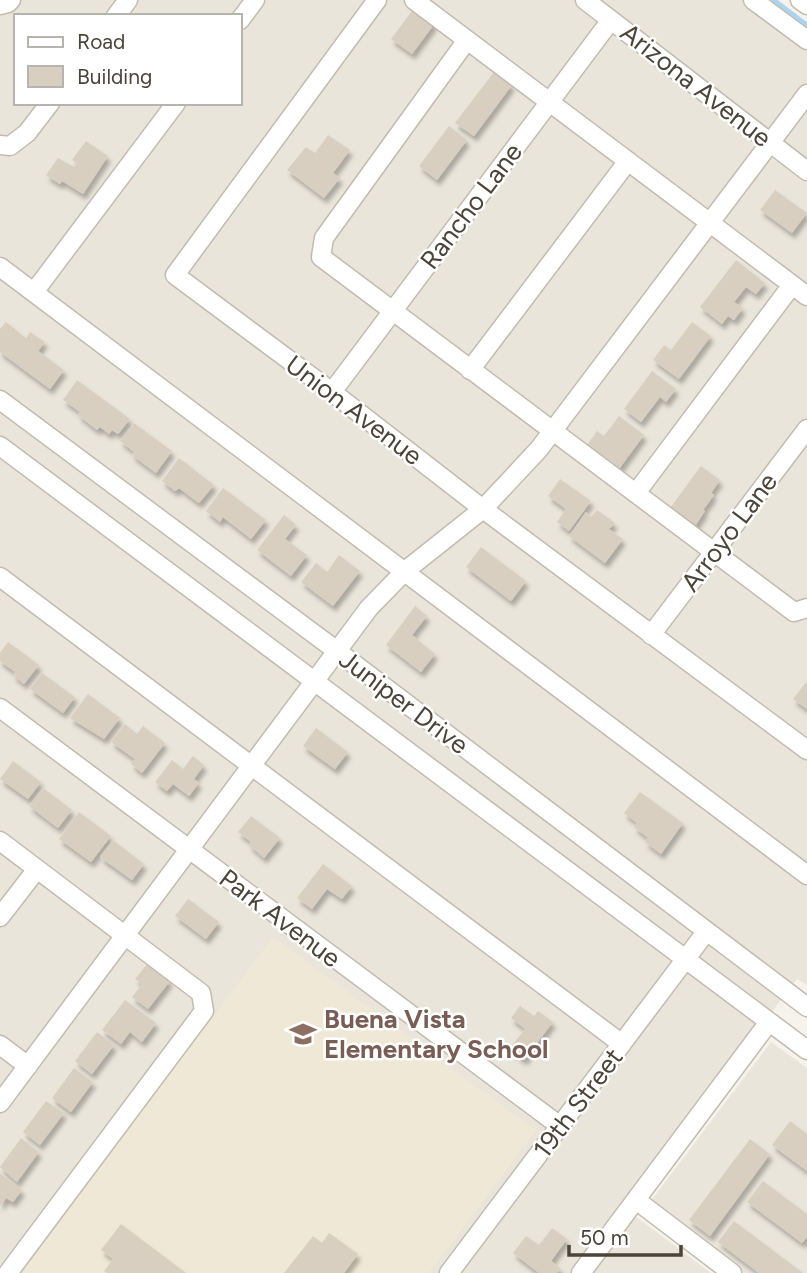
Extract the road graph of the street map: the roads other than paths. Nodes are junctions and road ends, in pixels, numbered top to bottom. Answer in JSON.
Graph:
{"nodes":[{"id":1,"x":11,"y":0,"type":"edge"},
{"id":2,"x":255,"y":0,"type":"edge"},
{"id":3,"x":377,"y":0,"type":"edge"},
{"id":4,"x":414,"y":0,"type":"edge"},
{"id":5,"x":584,"y":0,"type":"edge"},
{"id":6,"x":753,"y":0,"type":"edge"},
{"id":7,"x":800,"y":0,"type":"edge"},
{"id":8,"x":0,"y":5,"type":"edge"},
{"id":9,"x":807,"y":5,"type":"edge"},
{"id":10,"x":242,"y":17,"type":"edge"},
{"id":11,"x":611,"y":20,"type":"junction"},
{"id":12,"x":467,"y":40,"type":"junction"},
{"id":13,"x":807,"y":40,"type":"edge"},
{"id":14,"x":807,"y":94,"type":"edge"},
{"id":15,"x":550,"y":101,"type":"junction"},
{"id":16,"x":48,"y":105,"type":"edge"},
{"id":17,"x":175,"y":105,"type":"edge"},
{"id":18,"x":770,"y":143,"type":"junction"},
{"id":19,"x":0,"y":145,"type":"edge"},
{"id":20,"x":628,"y":161,"type":"junction"},
{"id":21,"x":807,"y":171,"type":"edge"},
{"id":22,"x":710,"y":223,"type":"junction"},
{"id":23,"x":0,"y":267,"type":"edge"},
{"id":24,"x":792,"y":285,"type":"junction"},
{"id":25,"x":34,"y":292,"type":"junction"},
{"id":26,"x":807,"y":296,"type":"edge"},
{"id":27,"x":392,"y":312,"type":"junction"},
{"id":28,"x":470,"y":370,"type":"junction"},
{"id":29,"x":332,"y":392,"type":"junction"},
{"id":30,"x":0,"y":400,"type":"edge"},
{"id":31,"x":807,"y":429,"type":"edge"},
{"id":32,"x":552,"y":431,"type":"junction"},
{"id":33,"x":0,"y":446,"type":"edge"},
{"id":34,"x":636,"y":493,"type":"junction"},
{"id":35,"x":483,"y":509,"type":"junction"},
{"id":36,"x":715,"y":551,"type":"junction"},
{"id":37,"x":405,"y":571,"type":"junction"},
{"id":38,"x":0,"y":577,"type":"edge"},
{"id":39,"x":807,"y":608,"type":"edge"},
{"id":40,"x":651,"y":635,"type":"junction"},
{"id":41,"x":337,"y":651,"type":"junction"},
{"id":42,"x":314,"y":681,"type":"junction"},
{"id":43,"x":0,"y":708,"type":"edge"},
{"id":44,"x":807,"y":750,"type":"edge"},
{"id":45,"x":251,"y":766,"type":"junction"},
{"id":46,"x":0,"y":841,"type":"edge"},
{"id":47,"x":189,"y":850,"type":"junction"},
{"id":48,"x":37,"y":869,"type":"junction"},
{"id":49,"x":807,"y":875,"type":"edge"},
{"id":50,"x":0,"y":917,"type":"edge"},
{"id":51,"x":706,"y":932,"type":"junction"},
{"id":52,"x":125,"y":935,"type":"junction"},
{"id":53,"x":687,"y":959,"type":"junction"},
{"id":54,"x":807,"y":1007,"type":"edge"},
{"id":55,"x":769,"y":1022,"type":"junction"},
{"id":56,"x":622,"y":1044,"type":"junction"},
{"id":57,"x":0,"y":1045,"type":"edge"},
{"id":58,"x":807,"y":1050,"type":"edge"},
{"id":59,"x":28,"y":1066,"type":"junction"},
{"id":60,"x":0,"y":1103,"type":"edge"},
{"id":61,"x":560,"y":1126,"type":"junction"},
{"id":62,"x":636,"y":1200,"type":"junction"},
{"id":63,"x":8,"y":1273,"type":"edge"},
{"id":64,"x":449,"y":1273,"type":"edge"},
{"id":65,"x":581,"y":1273,"type":"edge"},
{"id":66,"x":732,"y":1273,"type":"edge"}],
"edges":[{"from":1,"to":8,"type":"street"},
{"from":2,"to":10,"type":"street"},
{"from":3,"to":29,"type":"street","name":"Union Avenue"},
{"from":4,"to":12,"type":"street"},
{"from":5,"to":11,"type":"street","name":"Arizona Avenue"},
{"from":6,"to":13,"type":"street"},
{"from":7,"to":9,"type":"street"},
{"from":11,"to":15,"type":"street","name":"Rancho Lane"},
{"from":11,"to":18,"type":"street","name":"Arizona Avenue"},
{"from":12,"to":15,"type":"street"},
{"from":12,"to":27,"type":"street"},
{"from":14,"to":18,"type":"street"},
{"from":15,"to":20,"type":"street"},
{"from":15,"to":27,"type":"street","name":"Rancho Lane"},
{"from":16,"to":19,"type":"street"},
{"from":17,"to":25,"type":"street"},
{"from":18,"to":21,"type":"street","name":"Arizona Avenue"},
{"from":18,"to":22,"type":"street"},
{"from":20,"to":22,"type":"street"},
{"from":20,"to":28,"type":"street"},
{"from":22,"to":24,"type":"street"},
{"from":22,"to":32,"type":"street"},
{"from":23,"to":25,"type":"street"},
{"from":24,"to":26,"type":"street"},
{"from":24,"to":34,"type":"street"},
{"from":25,"to":37,"type":"street"},
{"from":27,"to":28,"type":"street"},
{"from":27,"to":29,"type":"street","name":"Rancho Lane"},
{"from":28,"to":32,"type":"street"},
{"from":29,"to":35,"type":"street","name":"Union Avenue"},
{"from":30,"to":41,"type":"street","name":"Juniper Drive"},
{"from":31,"to":36,"type":"street","name":"Arroyo Lane"},
{"from":32,"to":34,"type":"street"},
{"from":32,"to":35,"type":"street"},
{"from":33,"to":42,"type":"street","name":"Juniper Drive"},
{"from":34,"to":36,"type":"street"},
{"from":35,"to":37,"type":"street"},
{"from":35,"to":40,"type":"street","name":"Union Avenue"},
{"from":36,"to":39,"type":"street"},
{"from":36,"to":40,"type":"street","name":"Arroyo Lane"},
{"from":37,"to":41,"type":"street"},
{"from":37,"to":49,"type":"street"},
{"from":38,"to":45,"type":"street"},
{"from":40,"to":44,"type":"street","name":"Union Avenue"},
{"from":41,"to":42,"type":"street"},
{"from":41,"to":51,"type":"street","name":"Juniper Drive"},
{"from":42,"to":45,"type":"street"},
{"from":42,"to":53,"type":"street","name":"Juniper Drive"},
{"from":43,"to":47,"type":"street","name":"Park Avenue"},
{"from":45,"to":47,"type":"street"},
{"from":45,"to":56,"type":"street"},
{"from":46,"to":48,"type":"street"},
{"from":47,"to":52,"type":"street"},
{"from":47,"to":61,"type":"street","name":"Park Avenue"},
{"from":48,"to":50,"type":"street"},
{"from":48,"to":52,"type":"street"},
{"from":51,"to":53,"type":"street","name":"19th Street"},
{"from":51,"to":54,"type":"street","name":"Juniper Drive"},
{"from":52,"to":59,"type":"street"},
{"from":52,"to":63,"type":"street"},
{"from":53,"to":55,"type":"street","name":"Juniper Drive"},
{"from":53,"to":56,"type":"street","name":"19th Street"},
{"from":55,"to":58,"type":"street","name":"Juniper Drive"},
{"from":55,"to":62,"type":"street"},
{"from":56,"to":61,"type":"street","name":"19th Street"},
{"from":57,"to":59,"type":"street"},
{"from":59,"to":60,"type":"street"},
{"from":61,"to":64,"type":"street","name":"19th Street"},
{"from":62,"to":65,"type":"street"},
{"from":62,"to":66,"type":"street"}]}
